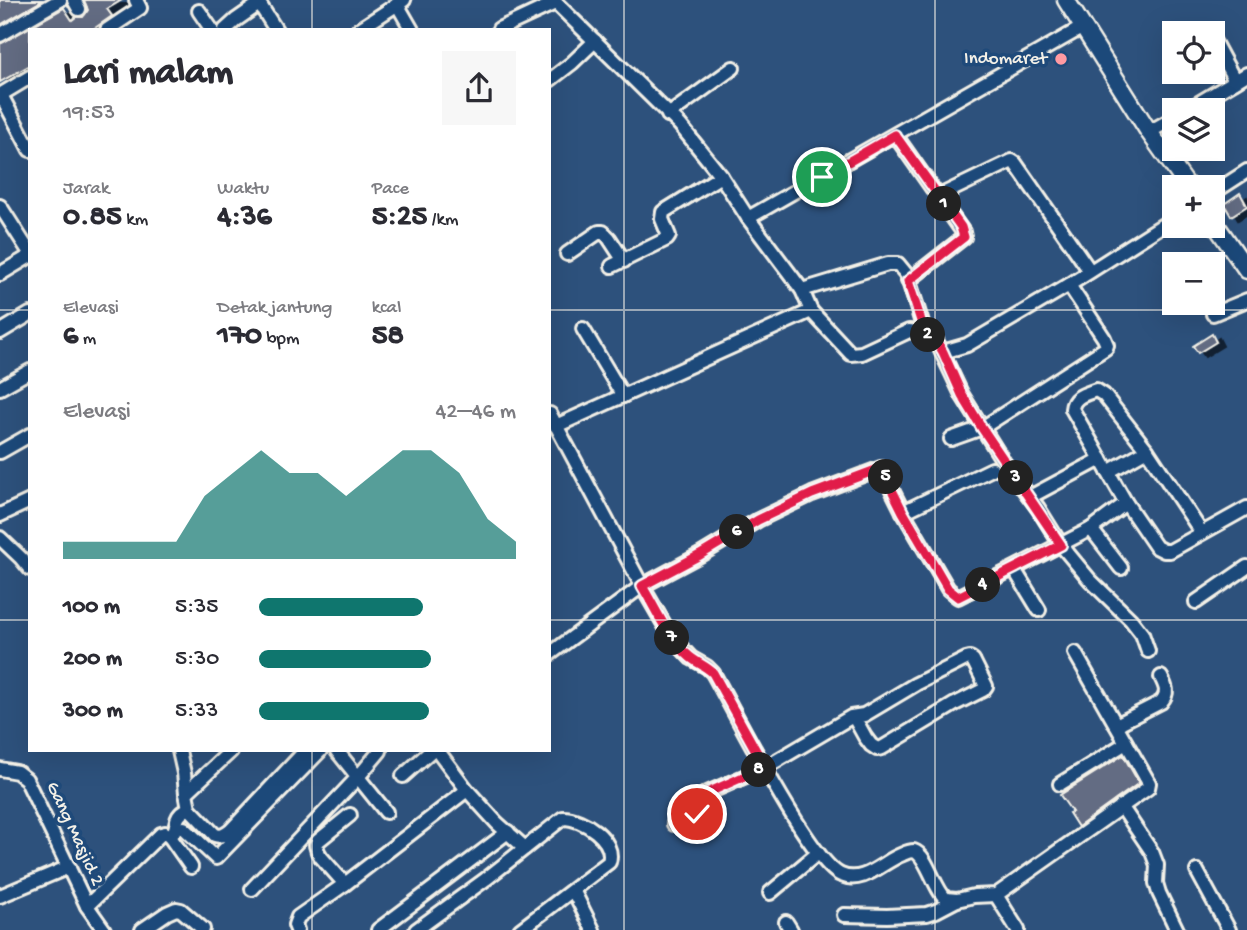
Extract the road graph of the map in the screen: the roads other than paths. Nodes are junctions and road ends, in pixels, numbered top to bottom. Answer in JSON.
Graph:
{"nodes":[{"id":1,"x":60,"y":0,"type":"edge"},
{"id":2,"x":136,"y":0,"type":"edge"},
{"id":3,"x":1066,"y":0,"type":"edge"},
{"id":4,"x":258,"y":2,"type":"edge"},
{"id":5,"x":400,"y":2,"type":"edge"},
{"id":6,"x":554,"y":2,"type":"edge"},
{"id":7,"x":199,"y":11,"type":"dead end"},
{"id":8,"x":1083,"y":27,"type":"junction"},
{"id":9,"x":114,"y":28,"type":"edge"},
{"id":10,"x":211,"y":28,"type":"edge"},
{"id":11,"x":227,"y":28,"type":"edge"},
{"id":12,"x":275,"y":28,"type":"edge"},
{"id":13,"x":361,"y":28,"type":"edge"},
{"id":14,"x":411,"y":28,"type":"edge"},
{"id":15,"x":501,"y":28,"type":"edge"},
{"id":16,"x":0,"y":35,"type":"edge"},
{"id":17,"x":595,"y":41,"type":"junction"},
{"id":18,"x":1225,"y":56,"type":"edge"},
{"id":19,"x":733,"y":68,"type":"dead end"},
{"id":20,"x":28,"y":78,"type":"edge"},
{"id":21,"x":1241,"y":78,"type":"edge"},
{"id":22,"x":551,"y":79,"type":"edge"},
{"id":23,"x":0,"y":95,"type":"edge"},
{"id":24,"x":1207,"y":98,"type":"edge"},
{"id":25,"x":668,"y":115,"type":"junction"},
{"id":26,"x":1162,"y":125,"type":"edge"},
{"id":27,"x":1149,"y":132,"type":"junction"},
{"id":28,"x":895,"y":135,"type":"junction"},
{"id":29,"x":28,"y":145,"type":"edge"},
{"id":30,"x":1247,"y":171,"type":"edge"},
{"id":31,"x":1179,"y":175,"type":"edge"},
{"id":32,"x":720,"y":176,"type":"junction"},
{"id":33,"x":1225,"y":185,"type":"edge"},
{"id":34,"x":939,"y":196,"type":"junction"},
{"id":35,"x":1,"y":210,"type":"edge"},
{"id":36,"x":748,"y":218,"type":"junction"},
{"id":37,"x":1162,"y":226,"type":"edge"},
{"id":38,"x":1225,"y":238,"type":"edge"},
{"id":39,"x":28,"y":252,"type":"edge"},
{"id":40,"x":567,"y":254,"type":"dead end"},
{"id":41,"x":28,"y":256,"type":"edge"},
{"id":42,"x":1247,"y":270,"type":"edge"},
{"id":43,"x":1090,"y":271,"type":"junction"},
{"id":44,"x":0,"y":274,"type":"edge"},
{"id":45,"x":908,"y":281,"type":"junction"},
{"id":46,"x":1069,"y":285,"type":"junction"},
{"id":47,"x":802,"y":290,"type":"junction"},
{"id":48,"x":1247,"y":300,"type":"edge"},
{"id":49,"x":1225,"y":309,"type":"edge"},
{"id":50,"x":811,"y":311,"type":"junction"},
{"id":51,"x":28,"y":315,"type":"edge"},
{"id":52,"x":583,"y":329,"type":"dead end"},
{"id":53,"x":0,"y":332,"type":"edge"},
{"id":54,"x":925,"y":333,"type":"junction"},
{"id":55,"x":943,"y":352,"type":"junction"},
{"id":56,"x":28,"y":372,"type":"edge"},
{"id":57,"x":0,"y":387,"type":"edge"},
{"id":58,"x":623,"y":396,"type":"junction"},
{"id":59,"x":551,"y":416,"type":"edge"},
{"id":60,"x":556,"y":426,"type":"junction"},
{"id":61,"x":982,"y":428,"type":"junction"},
{"id":62,"x":28,"y":436,"type":"edge"},
{"id":63,"x":951,"y":439,"type":"dead end"},
{"id":64,"x":1147,"y":450,"type":"junction"},
{"id":65,"x":0,"y":452,"type":"edge"},
{"id":66,"x":1101,"y":459,"type":"junction"},
{"id":67,"x":992,"y":469,"type":"dead end"},
{"id":68,"x":1108,"y":472,"type":"junction"},
{"id":69,"x":1030,"y":497,"type":"junction"},
{"id":70,"x":28,"y":501,"type":"edge"},
{"id":71,"x":1126,"y":503,"type":"junction"},
{"id":72,"x":1247,"y":508,"type":"edge"},
{"id":73,"x":903,"y":512,"type":"junction"},
{"id":74,"x":0,"y":515,"type":"edge"},
{"id":75,"x":1091,"y":529,"type":"junction"},
{"id":76,"x":1202,"y":533,"type":"junction"},
{"id":77,"x":0,"y":538,"type":"edge"},
{"id":78,"x":1061,"y":545,"type":"junction"},
{"id":79,"x":28,"y":567,"type":"edge"},
{"id":80,"x":1247,"y":567,"type":"edge"},
{"id":81,"x":1121,"y":568,"type":"dead end"},
{"id":82,"x":1014,"y":569,"type":"junction"},
{"id":83,"x":642,"y":586,"type":"junction"},
{"id":84,"x":1196,"y":602,"type":"dead end"},
{"id":85,"x":1040,"y":610,"type":"dead end"},
{"id":86,"x":1148,"y":650,"type":"dead end"},
{"id":87,"x":551,"y":653,"type":"edge"},
{"id":88,"x":1075,"y":653,"type":"dead end"},
{"id":89,"x":1161,"y":677,"type":"dead end"},
{"id":90,"x":854,"y":717,"type":"junction"},
{"id":91,"x":1116,"y":725,"type":"junction"},
{"id":92,"x":1126,"y":743,"type":"junction"},
{"id":93,"x":179,"y":752,"type":"edge"},
{"id":94,"x":230,"y":752,"type":"edge"},
{"id":95,"x":304,"y":752,"type":"edge"},
{"id":96,"x":319,"y":752,"type":"edge"},
{"id":97,"x":338,"y":752,"type":"edge"},
{"id":98,"x":379,"y":752,"type":"edge"},
{"id":99,"x":430,"y":752,"type":"edge"},
{"id":100,"x":439,"y":752,"type":"edge"},
{"id":101,"x":765,"y":767,"type":"junction"},
{"id":102,"x":0,"y":769,"type":"edge"},
{"id":103,"x":359,"y":776,"type":"junction"},
{"id":104,"x":404,"y":776,"type":"dead end"},
{"id":105,"x":1060,"y":784,"type":"dead end"},
{"id":106,"x":467,"y":790,"type":"junction"},
{"id":107,"x":186,"y":793,"type":"junction"},
{"id":108,"x":1121,"y":806,"type":"junction"},
{"id":109,"x":189,"y":808,"type":"junction"},
{"id":110,"x":387,"y":812,"type":"dead end"},
{"id":111,"x":350,"y":815,"type":"dead end"},
{"id":112,"x":674,"y":824,"type":"dead end"},
{"id":113,"x":184,"y":828,"type":"dead end"},
{"id":114,"x":508,"y":832,"type":"junction"},
{"id":115,"x":170,"y":837,"type":"junction"},
{"id":116,"x":525,"y":848,"type":"junction"},
{"id":117,"x":818,"y":853,"type":"junction"},
{"id":118,"x":69,"y":867,"type":"junction"},
{"id":119,"x":191,"y":867,"type":"dead end"},
{"id":120,"x":1197,"y":871,"type":"dead end"},
{"id":121,"x":345,"y":884,"type":"junction"},
{"id":122,"x":251,"y":889,"type":"dead end"},
{"id":123,"x":573,"y":890,"type":"junction"},
{"id":124,"x":770,"y":894,"type":"dead end"},
{"id":125,"x":0,"y":895,"type":"edge"},
{"id":126,"x":996,"y":895,"type":"junction"},
{"id":127,"x":957,"y":900,"type":"junction"},
{"id":128,"x":87,"y":906,"type":"junction"},
{"id":129,"x":844,"y":915,"type":"dead end"},
{"id":130,"x":203,"y":929,"type":"edge"},
{"id":131,"x":522,"y":929,"type":"edge"},
{"id":132,"x":104,"y":930,"type":"edge"},
{"id":133,"x":142,"y":930,"type":"edge"},
{"id":134,"x":297,"y":930,"type":"edge"},
{"id":135,"x":378,"y":930,"type":"edge"},
{"id":136,"x":416,"y":930,"type":"edge"},
{"id":137,"x":593,"y":930,"type":"edge"},
{"id":138,"x":1018,"y":930,"type":"edge"},
{"id":139,"x":1177,"y":930,"type":"edge"},
{"id":140,"x":1230,"y":930,"type":"edge"}],
"edges":[{"from":1,"to":16,"type":"street"},
{"from":2,"to":9,"type":"street"},
{"from":3,"to":8,"type":"main road"},
{"from":4,"to":11,"type":"street"},
{"from":4,"to":12,"type":"street"},
{"from":5,"to":13,"type":"street"},
{"from":5,"to":14,"type":"street"},
{"from":6,"to":15,"type":"street"},
{"from":6,"to":17,"type":"street"},
{"from":7,"to":10,"type":"street"},
{"from":8,"to":27,"type":"main road"},
{"from":8,"to":28,"type":"street"},
{"from":17,"to":22,"type":"street"},
{"from":17,"to":25,"type":"street"},
{"from":18,"to":21,"type":"street"},
{"from":19,"to":25,"type":"street"},
{"from":20,"to":23,"type":"street"},
{"from":21,"to":24,"type":"street"},
{"from":23,"to":29,"type":"street"},
{"from":25,"to":32,"type":"street"},
{"from":26,"to":27,"type":"street"},
{"from":27,"to":31,"type":"main road"},
{"from":28,"to":34,"type":"street"},
{"from":28,"to":36,"type":"street"},
{"from":30,"to":33,"type":"street"},
{"from":32,"to":36,"type":"street"},
{"from":32,"to":40,"type":"street"},
{"from":34,"to":43,"type":"street"},
{"from":34,"to":45,"type":"street"},
{"from":35,"to":39,"type":"street"},
{"from":36,"to":47,"type":"street"},
{"from":37,"to":43,"type":"street"},
{"from":38,"to":42,"type":"main road"},
{"from":41,"to":44,"type":"street"},
{"from":43,"to":46,"type":"street"},
{"from":45,"to":47,"type":"street"},
{"from":45,"to":54,"type":"street"},
{"from":46,"to":55,"type":"street"},
{"from":46,"to":61,"type":"street"},
{"from":47,"to":50,"type":"street"},
{"from":48,"to":49,"type":"street"},
{"from":50,"to":54,"type":"street"},
{"from":50,"to":58,"type":"street"},
{"from":51,"to":53,"type":"street"},
{"from":52,"to":58,"type":"street"},
{"from":54,"to":55,"type":"street"},
{"from":55,"to":61,"type":"street"},
{"from":56,"to":57,"type":"street"},
{"from":58,"to":60,"type":"street"},
{"from":59,"to":60,"type":"street"},
{"from":60,"to":83,"type":"street"},
{"from":61,"to":63,"type":"street"},
{"from":61,"to":69,"type":"street"},
{"from":62,"to":65,"type":"street"},
{"from":64,"to":66,"type":"street"},
{"from":64,"to":68,"type":"street"},
{"from":64,"to":76,"type":"street"},
{"from":66,"to":68,"type":"street"},
{"from":66,"to":69,"type":"street"},
{"from":67,"to":73,"type":"street"},
{"from":68,"to":71,"type":"street"},
{"from":69,"to":78,"type":"street"},
{"from":70,"to":74,"type":"street"},
{"from":71,"to":75,"type":"street"},
{"from":71,"to":76,"type":"street"},
{"from":72,"to":76,"type":"street"},
{"from":73,"to":82,"type":"street"},
{"from":73,"to":83,"type":"street"},
{"from":75,"to":78,"type":"street"},
{"from":75,"to":81,"type":"street"},
{"from":77,"to":79,"type":"street"},
{"from":78,"to":82,"type":"street"},
{"from":78,"to":86,"type":"street"},
{"from":80,"to":84,"type":"street"},
{"from":82,"to":85,"type":"street"},
{"from":83,"to":87,"type":"street"},
{"from":83,"to":101,"type":"street"},
{"from":88,"to":91,"type":"street"},
{"from":89,"to":91,"type":"street"},
{"from":90,"to":90,"type":"street"},
{"from":90,"to":101,"type":"street"},
{"from":91,"to":92,"type":"street"},
{"from":92,"to":105,"type":"street"},
{"from":92,"to":108,"type":"street"},
{"from":93,"to":107,"type":"street"},
{"from":94,"to":107,"type":"street"},
{"from":95,"to":109,"type":"street"},
{"from":96,"to":113,"type":"street"},
{"from":97,"to":103,"type":"street"},
{"from":98,"to":103,"type":"street"},
{"from":99,"to":104,"type":"street"},
{"from":100,"to":106,"type":"street"},
{"from":101,"to":112,"type":"street"},
{"from":101,"to":117,"type":"street"},
{"from":102,"to":118,"type":"street","name":"Gang Masjid 2"},
{"from":103,"to":110,"type":"street"},
{"from":103,"to":122,"type":"street"},
{"from":106,"to":114,"type":"street"},
{"from":106,"to":121,"type":"street"},
{"from":107,"to":109,"type":"street"},
{"from":108,"to":126,"type":"street"},
{"from":108,"to":139,"type":"street"},
{"from":109,"to":115,"type":"street"},
{"from":111,"to":121,"type":"street"},
{"from":114,"to":116,"type":"street"},
{"from":114,"to":135,"type":"street"},
{"from":115,"to":119,"type":"street"},
{"from":115,"to":128,"type":"street"},
{"from":116,"to":123,"type":"street"},
{"from":116,"to":136,"type":"street"},
{"from":117,"to":124,"type":"street"},
{"from":117,"to":127,"type":"street"},
{"from":118,"to":125,"type":"street"},
{"from":118,"to":128,"type":"street","name":"Gang Masjid 2"},
{"from":120,"to":140,"type":"street"},
{"from":121,"to":134,"type":"street"},
{"from":123,"to":131,"type":"street"},
{"from":123,"to":137,"type":"street"},
{"from":126,"to":127,"type":"street"},
{"from":126,"to":138,"type":"street"},
{"from":127,"to":129,"type":"street"},
{"from":128,"to":132,"type":"street","name":"Gang Masjid 2"},
{"from":130,"to":133,"type":"street"}]}
